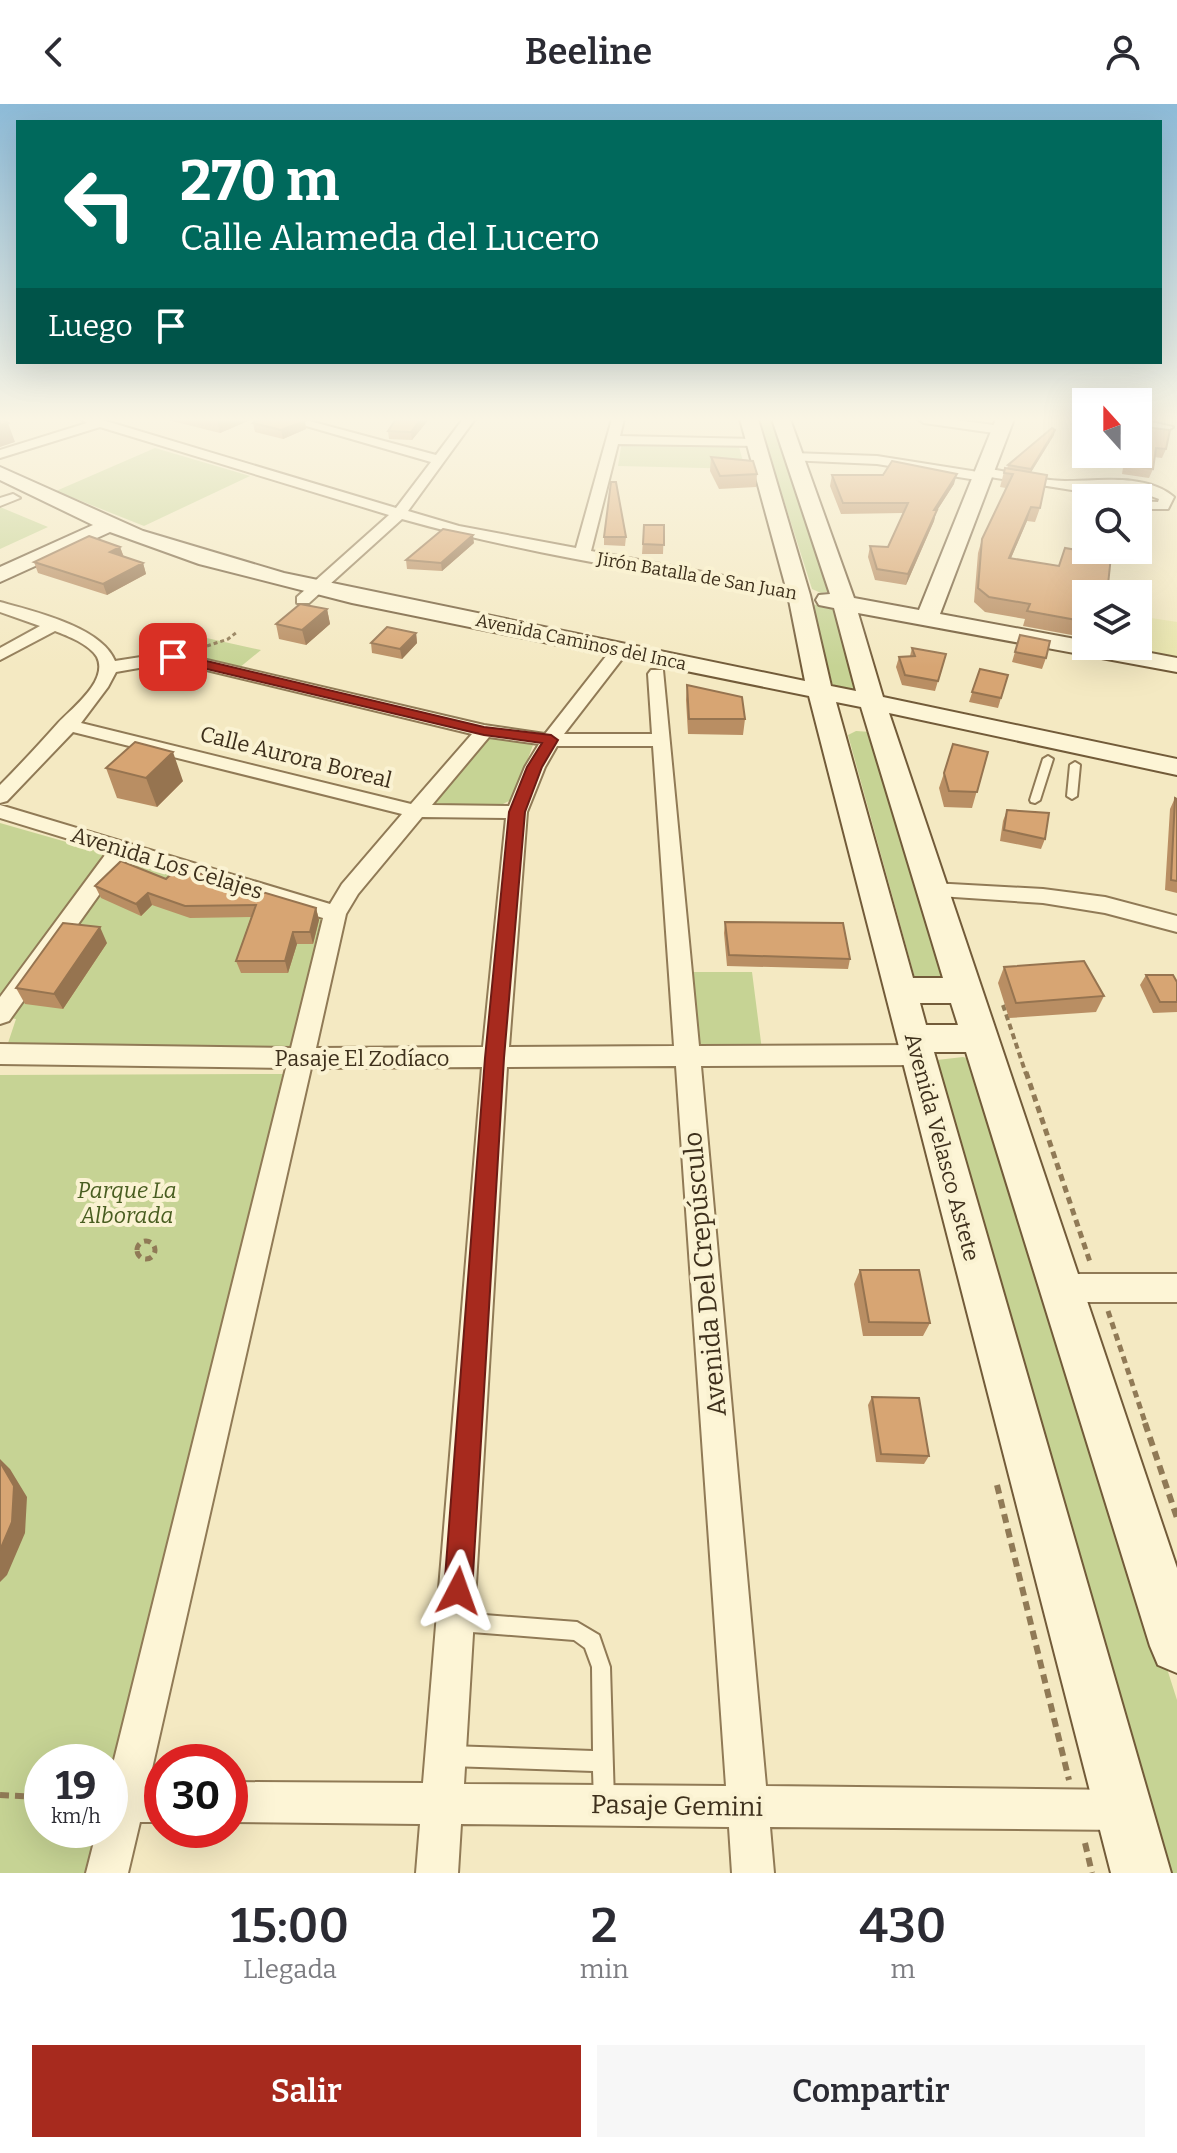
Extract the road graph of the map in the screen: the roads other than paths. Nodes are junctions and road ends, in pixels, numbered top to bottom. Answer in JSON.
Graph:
{"nodes":[{"id":1,"x":15,"y":502,"type":"edge"},
{"id":2,"x":49,"y":502,"type":"edge"},
{"id":3,"x":354,"y":502,"type":"edge"},
{"id":4,"x":408,"y":502,"type":"edge"},
{"id":5,"x":596,"y":502,"type":"edge"},
{"id":6,"x":772,"y":502,"type":"edge"},
{"id":7,"x":809,"y":502,"type":"edge"},
{"id":8,"x":973,"y":502,"type":"edge"},
{"id":9,"x":398,"y":515,"type":"junction"},
{"id":10,"x":90,"y":525,"type":"junction"},
{"id":11,"x":582,"y":555,"type":"junction"},
{"id":12,"x":0,"y":558,"type":"edge"},
{"id":13,"x":0,"y":575,"type":"edge"},
{"id":14,"x":310,"y":594,"type":"junction"},
{"id":15,"x":799,"y":595,"type":"junction"},
{"id":16,"x":844,"y":603,"type":"junction"},
{"id":17,"x":0,"y":607,"type":"edge"},
{"id":18,"x":927,"y":618,"type":"junction"},
{"id":19,"x":52,"y":626,"type":"junction"},
{"id":20,"x":0,"y":655,"type":"edge"},
{"id":21,"x":614,"y":657,"type":"junction"},
{"id":22,"x":1177,"y":665,"type":"edge"},
{"id":23,"x":108,"y":668,"type":"junction"},
{"id":24,"x":657,"y":674,"type":"junction"},
{"id":25,"x":822,"y":701,"type":"junction"},
{"id":26,"x":876,"y":712,"type":"junction"},
{"id":27,"x":66,"y":725,"type":"junction"},
{"id":28,"x":484,"y":731,"type":"junction"},
{"id":29,"x":551,"y":740,"type":"junction"},
{"id":30,"x":662,"y":740,"type":"junction"},
{"id":31,"x":1048,"y":759,"type":"junction"},
{"id":32,"x":1075,"y":765,"type":"junction"},
{"id":33,"x":1177,"y":767,"type":"edge"},
{"id":34,"x":1177,"y":787,"type":"edge"},
{"id":35,"x":1072,"y":796,"type":"dead end"},
{"id":36,"x":0,"y":797,"type":"edge"},
{"id":37,"x":1035,"y":800,"type":"dead end"},
{"id":38,"x":0,"y":811,"type":"edge"},
{"id":39,"x":414,"y":811,"type":"junction"},
{"id":40,"x":517,"y":812,"type":"junction"},
{"id":41,"x":121,"y":848,"type":"junction"},
{"id":42,"x":932,"y":890,"type":"junction"},
{"id":43,"x":335,"y":914,"type":"junction"},
{"id":44,"x":1177,"y":924,"type":"edge"},
{"id":45,"x":899,"y":990,"type":"junction"},
{"id":46,"x":981,"y":993,"type":"junction"},
{"id":47,"x":0,"y":1015,"type":"edge"},
{"id":48,"x":979,"y":1039,"type":"junction"},
{"id":49,"x":914,"y":1047,"type":"junction"},
{"id":50,"x":0,"y":1054,"type":"edge"},
{"id":51,"x":687,"y":1056,"type":"junction"},
{"id":52,"x":299,"y":1058,"type":"junction"},
{"id":53,"x":495,"y":1058,"type":"junction"},
{"id":54,"x":1061,"y":1288,"type":"junction"},
{"id":55,"x":1177,"y":1288,"type":"edge"},
{"id":56,"x":456,"y":1622,"type":"junction"},
{"id":57,"x":1177,"y":1646,"type":"edge"},
{"id":58,"x":446,"y":1756,"type":"junction"},
{"id":59,"x":603,"y":1761,"type":"junction"},
{"id":60,"x":143,"y":1802,"type":"edge"},
{"id":61,"x":248,"y":1802,"type":"edge"},
{"id":62,"x":442,"y":1804,"type":"junction"},
{"id":63,"x":604,"y":1805,"type":"junction"},
{"id":64,"x":747,"y":1806,"type":"junction"},
{"id":65,"x":1124,"y":1810,"type":"junction"},
{"id":66,"x":107,"y":1873,"type":"edge"},
{"id":67,"x":437,"y":1873,"type":"edge"},
{"id":68,"x":753,"y":1873,"type":"edge"},
{"id":69,"x":1141,"y":1873,"type":"edge"}],
"edges":[{"from":1,"to":10,"type":"main road","name":"Avenida Caminos del Inca"},
{"from":2,"to":10,"type":"main road","name":"Avenida Caminos del Inca"},
{"from":3,"to":9,"type":"street","name":"Jirón Batalla de San Juan"},
{"from":4,"to":9,"type":"street"},
{"from":5,"to":11,"type":"street"},
{"from":6,"to":15,"type":"main road","name":"Avenida Velasco Astete"},
{"from":7,"to":16,"type":"main road"},
{"from":8,"to":18,"type":"main road"},
{"from":9,"to":11,"type":"street","name":"Jirón Batalla de San Juan"},
{"from":9,"to":14,"type":"street"},
{"from":10,"to":12,"type":"main road"},
{"from":10,"to":13,"type":"main road"},
{"from":10,"to":14,"type":"main road","name":"Avenida Caminos del Inca"},
{"from":11,"to":15,"type":"street","name":"Jirón Batalla de San Juan"},
{"from":14,"to":21,"type":"main road","name":"Avenida Caminos del Inca"},
{"from":15,"to":16,"type":"main road","name":"Jirón Batalla de San Juan"},
{"from":15,"to":25,"type":"main road","name":"Avenida Velasco Astete"},
{"from":16,"to":18,"type":"main road","name":"Jirón Batalla de San Juan"},
{"from":16,"to":26,"type":"main road"},
{"from":17,"to":19,"type":"street"},
{"from":18,"to":22,"type":"main road","name":"Jirón Batalla de San Juan"},
{"from":19,"to":20,"type":"street"},
{"from":19,"to":23,"type":"street"},
{"from":21,"to":24,"type":"main road","name":"Avenida Caminos del Inca"},
{"from":21,"to":25,"type":"main road","name":"Avenida Caminos del Inca"},
{"from":21,"to":29,"type":"street"},
{"from":23,"to":27,"type":"street"},
{"from":23,"to":28,"type":"street"},
{"from":24,"to":25,"type":"main road","name":"Avenida Caminos del Inca"},
{"from":24,"to":30,"type":"street","name":"Avenida Del Crepúsculo"},
{"from":25,"to":26,"type":"main road","name":"Avenida Caminos del Inca"},
{"from":25,"to":45,"type":"main road","name":"Avenida Velasco Astete"},
{"from":26,"to":31,"type":"main road","name":"Avenida Caminos del Inca"},
{"from":26,"to":33,"type":"main road","name":"Avenida Caminos del Inca"},
{"from":26,"to":42,"type":"main road"},
{"from":27,"to":36,"type":"street"},
{"from":27,"to":39,"type":"street","name":"Calle Aurora Boreal"},
{"from":28,"to":29,"type":"street"},
{"from":28,"to":39,"type":"street"},
{"from":29,"to":30,"type":"street"},
{"from":29,"to":40,"type":"street"},
{"from":30,"to":51,"type":"street","name":"Avenida Del Crepúsculo"},
{"from":31,"to":32,"type":"main road","name":"Avenida Caminos del Inca"},
{"from":31,"to":37,"type":"lane"},
{"from":32,"to":34,"type":"main road","name":"Avenida Caminos del Inca"},
{"from":32,"to":35,"type":"lane"},
{"from":38,"to":41,"type":"street","name":"Avenida Los Celajes"},
{"from":39,"to":40,"type":"street","name":"Calle Aurora Boreal"},
{"from":39,"to":43,"type":"street"},
{"from":40,"to":53,"type":"street"},
{"from":41,"to":43,"type":"street","name":"Avenida Los Celajes"},
{"from":41,"to":47,"type":"street"},
{"from":42,"to":44,"type":"street"},
{"from":42,"to":46,"type":"main road"},
{"from":43,"to":52,"type":"street"},
{"from":45,"to":46,"type":"main road"},
{"from":45,"to":49,"type":"main road","name":"Avenida Velasco Astete"},
{"from":46,"to":48,"type":"main road"},
{"from":48,"to":49,"type":"main road"},
{"from":48,"to":54,"type":"main road"},
{"from":49,"to":51,"type":"street","name":"Pasaje El Zodíaco"},
{"from":49,"to":65,"type":"main road","name":"Avenida Velasco Astete"},
{"from":50,"to":52,"type":"street","name":"Pasaje El Zodíaco"},
{"from":51,"to":53,"type":"street","name":"Pasaje El Zodíaco"},
{"from":51,"to":64,"type":"street","name":"Avenida Del Crepúsculo"},
{"from":52,"to":53,"type":"street","name":"Pasaje El Zodíaco"},
{"from":52,"to":60,"type":"street"},
{"from":53,"to":56,"type":"street"},
{"from":54,"to":55,"type":"street"},
{"from":54,"to":57,"type":"main road"},
{"from":56,"to":58,"type":"street"},
{"from":56,"to":59,"type":"lane"},
{"from":58,"to":59,"type":"lane"},
{"from":58,"to":62,"type":"street"},
{"from":59,"to":63,"type":"lane"},
{"from":60,"to":66,"type":"street"},
{"from":61,"to":62,"type":"street","name":"Pasaje Gemini"},
{"from":62,"to":63,"type":"street","name":"Pasaje Gemini"},
{"from":62,"to":67,"type":"street"},
{"from":63,"to":64,"type":"street","name":"Pasaje Gemini"},
{"from":64,"to":65,"type":"street","name":"Pasaje Gemini"},
{"from":64,"to":68,"type":"street","name":"Avenida Del Crepúsculo"},
{"from":65,"to":69,"type":"main road","name":"Avenida Velasco Astete"}]}
